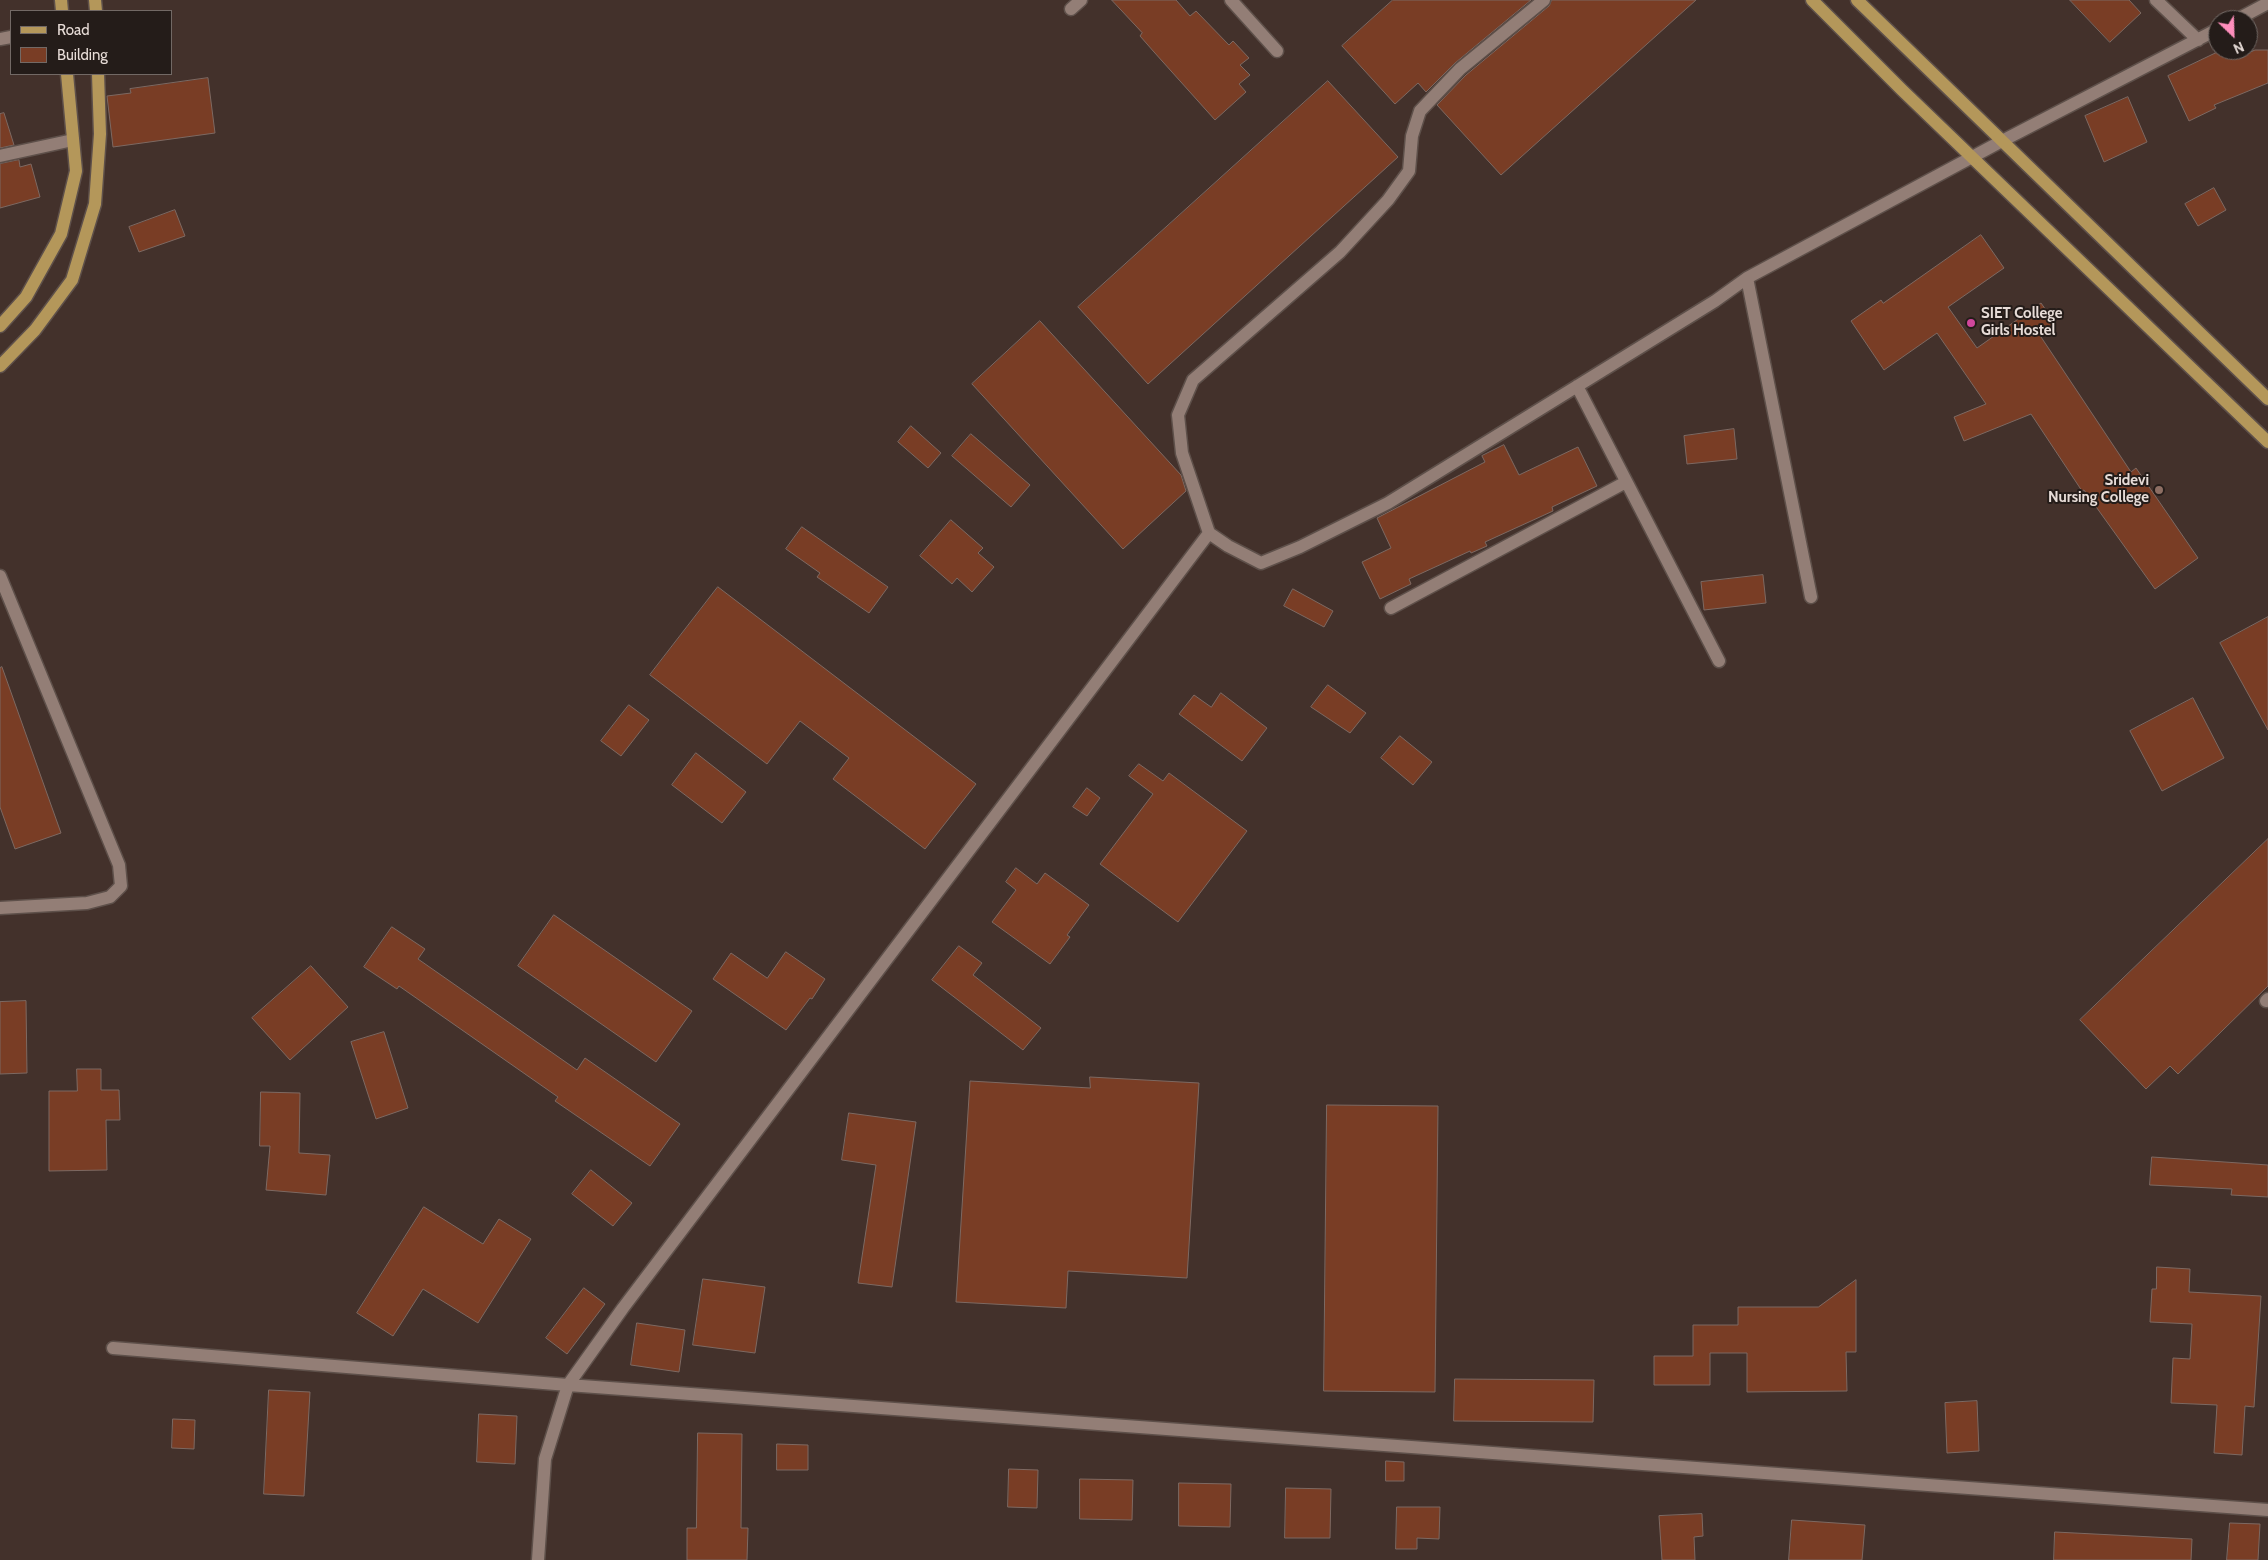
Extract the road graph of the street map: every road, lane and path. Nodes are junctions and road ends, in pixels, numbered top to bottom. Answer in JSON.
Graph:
{"nodes":[{"id":1,"x":1081,"y":0,"type":"edge"},
{"id":2,"x":1231,"y":0,"type":"edge"},
{"id":3,"x":1544,"y":0,"type":"edge"},
{"id":4,"x":1812,"y":0,"type":"edge"},
{"id":5,"x":1857,"y":0,"type":"edge"},
{"id":6,"x":2156,"y":0,"type":"edge"},
{"id":7,"x":2268,"y":3,"type":"edge"},
{"id":8,"x":1071,"y":9,"type":"dead end"},
{"id":9,"x":2255,"y":10,"type":"edge"},
{"id":10,"x":2208,"y":34,"type":"edge"},
{"id":11,"x":2198,"y":40,"type":"junction"},
{"id":12,"x":1278,"y":50,"type":"dead end"},
{"id":13,"x":67,"y":75,"type":"edge"},
{"id":14,"x":98,"y":75,"type":"edge"},
{"id":15,"x":73,"y":140,"type":"junction"},
{"id":16,"x":2002,"y":141,"type":"junction"},
{"id":17,"x":0,"y":156,"type":"edge"},
{"id":18,"x":1974,"y":158,"type":"junction"},
{"id":19,"x":1747,"y":278,"type":"junction"},
{"id":20,"x":0,"y":326,"type":"edge"},
{"id":21,"x":0,"y":366,"type":"edge"},
{"id":22,"x":1577,"y":386,"type":"junction"},
{"id":23,"x":2268,"y":399,"type":"edge"},
{"id":24,"x":2268,"y":442,"type":"edge"},
{"id":25,"x":1626,"y":482,"type":"junction"},
{"id":26,"x":1209,"y":533,"type":"junction"},
{"id":27,"x":0,"y":576,"type":"edge"},
{"id":28,"x":1811,"y":597,"type":"dead end"},
{"id":29,"x":1391,"y":608,"type":"dead end"},
{"id":30,"x":1719,"y":661,"type":"dead end"},
{"id":31,"x":0,"y":908,"type":"edge"},
{"id":32,"x":113,"y":1348,"type":"dead end"},
{"id":33,"x":568,"y":1385,"type":"junction"},
{"id":34,"x":2268,"y":1510,"type":"edge"},
{"id":35,"x":538,"y":1560,"type":"edge"}],
"edges":[{"from":1,"to":8,"type":"street"},
{"from":2,"to":12,"type":"street"},
{"from":3,"to":26,"type":"street"},
{"from":4,"to":18,"type":"main road"},
{"from":5,"to":16,"type":"main road"},
{"from":6,"to":11,"type":"street"},
{"from":7,"to":9,"type":"street"},
{"from":10,"to":11,"type":"street"},
{"from":11,"to":16,"type":"street"},
{"from":13,"to":15,"type":"main road"},
{"from":14,"to":21,"type":"main road"},
{"from":15,"to":17,"type":"street"},
{"from":15,"to":20,"type":"main road"},
{"from":16,"to":18,"type":"street"},
{"from":16,"to":23,"type":"main road"},
{"from":18,"to":19,"type":"street"},
{"from":18,"to":24,"type":"main road"},
{"from":19,"to":22,"type":"street"},
{"from":19,"to":28,"type":"street"},
{"from":22,"to":25,"type":"street"},
{"from":22,"to":26,"type":"street"},
{"from":25,"to":29,"type":"street"},
{"from":25,"to":30,"type":"street"},
{"from":26,"to":33,"type":"street"},
{"from":27,"to":31,"type":"street"},
{"from":32,"to":33,"type":"street"},
{"from":33,"to":34,"type":"street"},
{"from":33,"to":35,"type":"street"}]}
